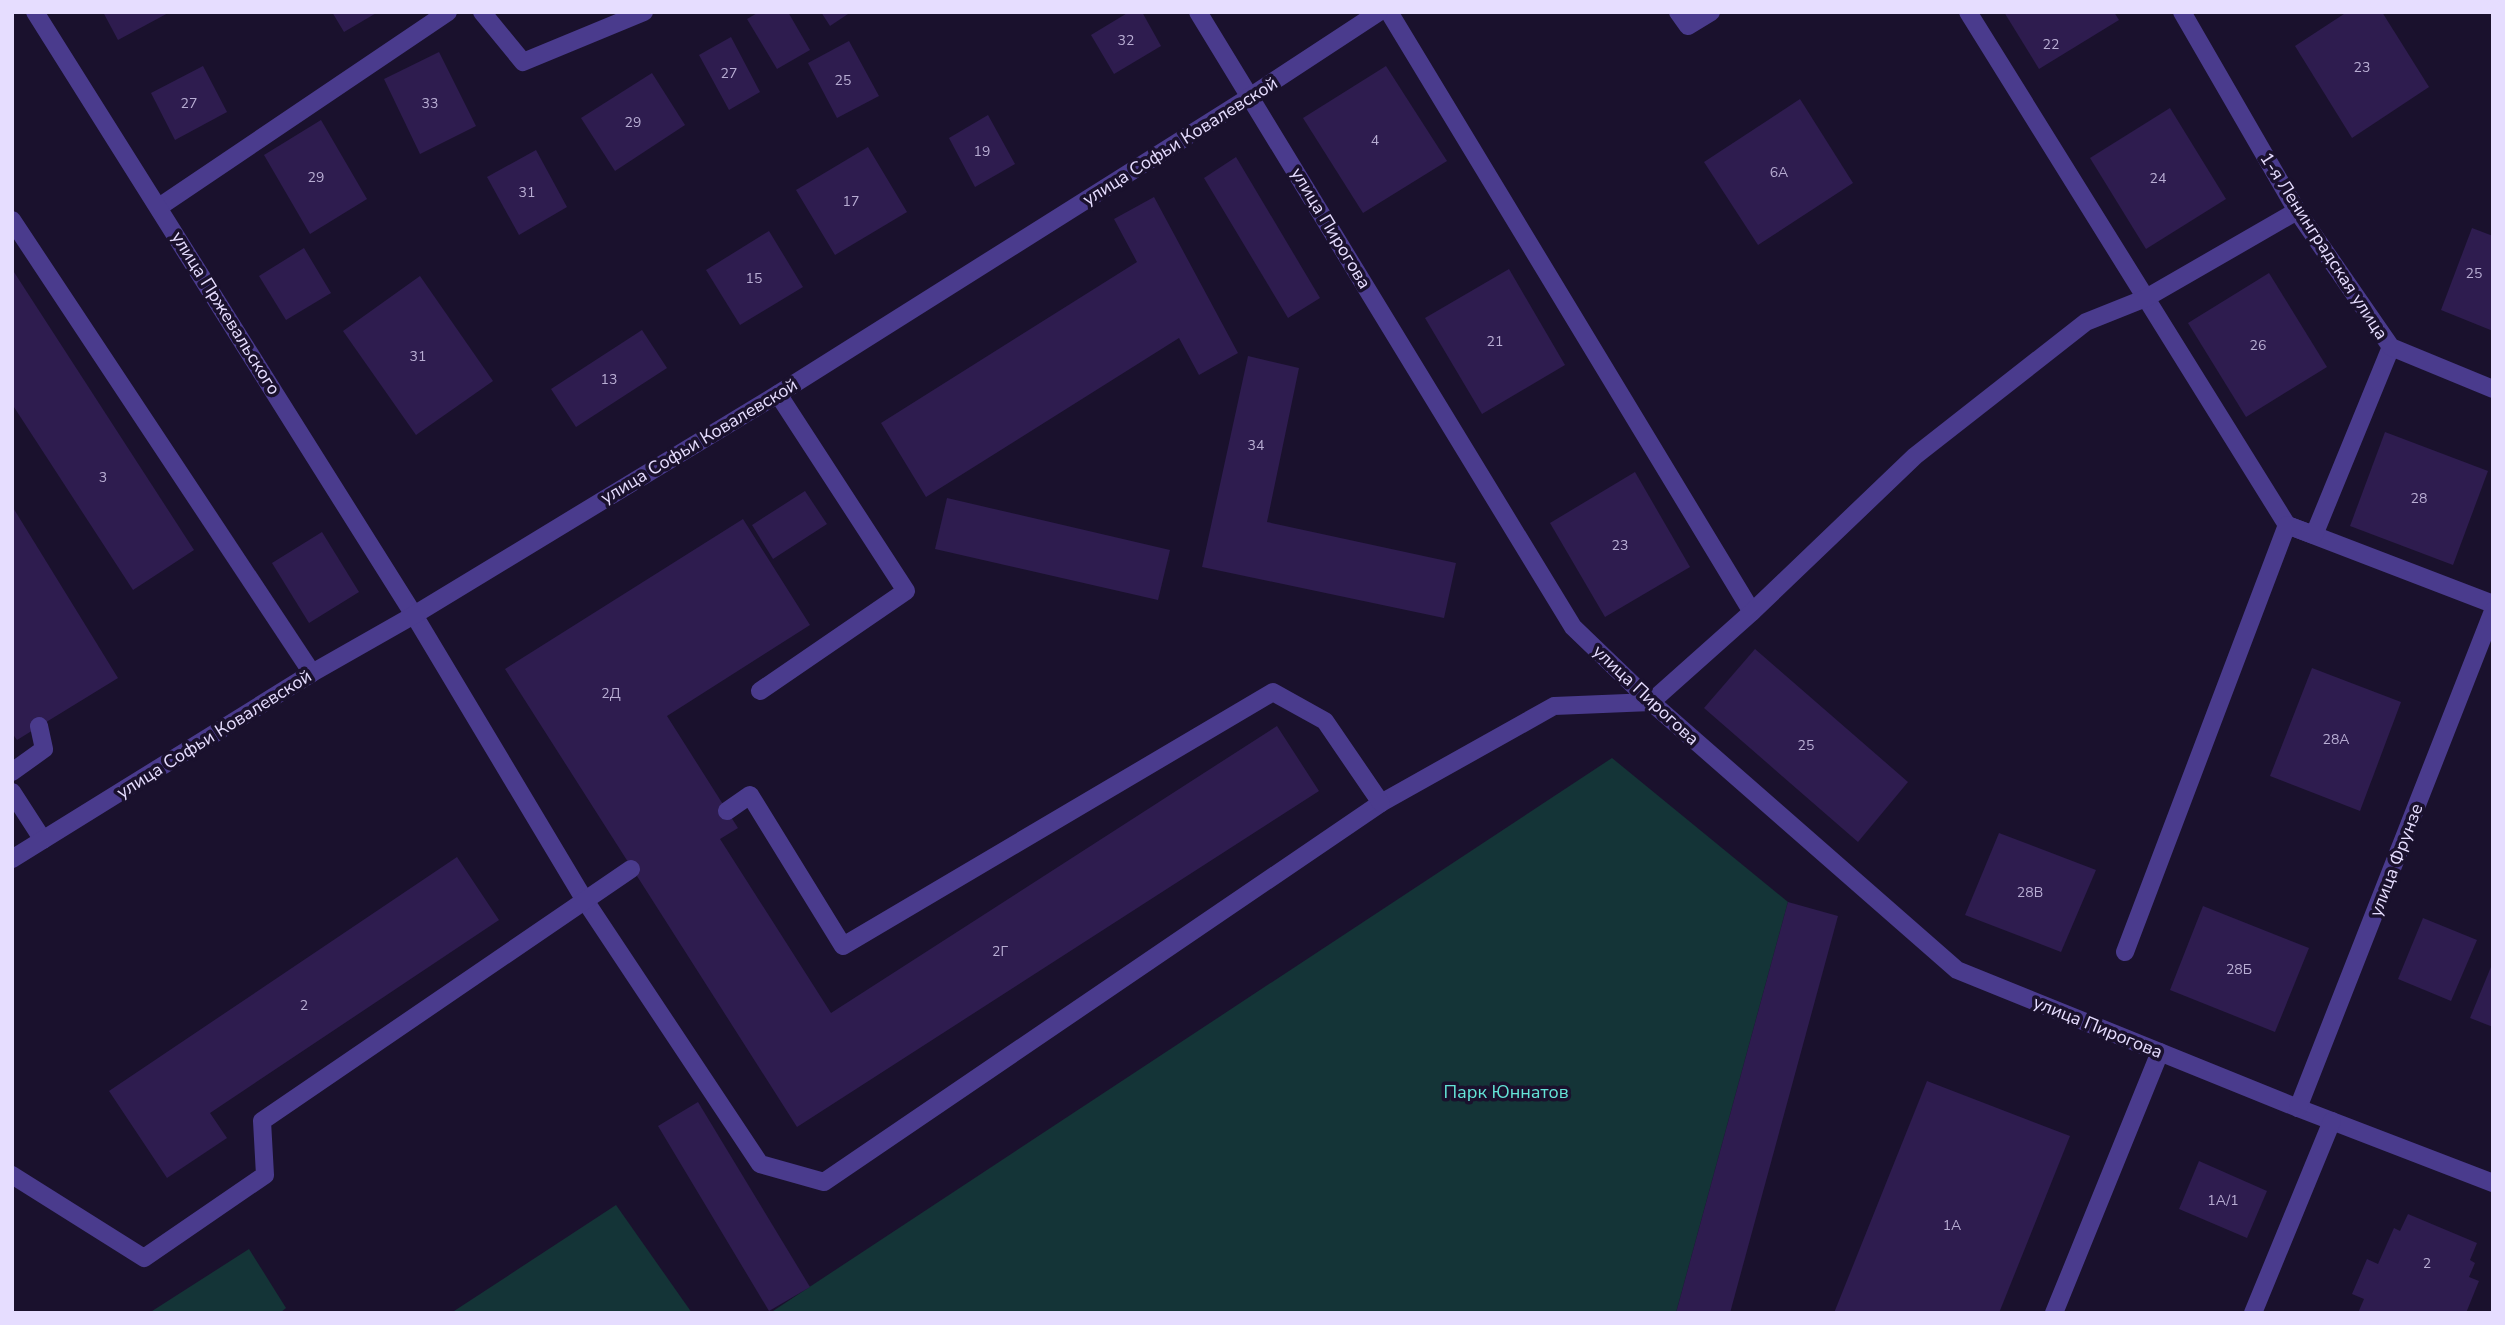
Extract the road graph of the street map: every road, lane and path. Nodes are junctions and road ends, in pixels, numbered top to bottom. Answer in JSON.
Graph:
{"nodes":[{"id":1,"x":35,"y":12,"type":"edge"},
{"id":2,"x":449,"y":12,"type":"edge"},
{"id":3,"x":482,"y":12,"type":"edge"},
{"id":4,"x":644,"y":12,"type":"edge"},
{"id":5,"x":1198,"y":12,"type":"edge"},
{"id":6,"x":1379,"y":12,"type":"edge"},
{"id":7,"x":1390,"y":12,"type":"edge"},
{"id":8,"x":1678,"y":12,"type":"edge"},
{"id":9,"x":1711,"y":12,"type":"edge"},
{"id":10,"x":1968,"y":12,"type":"edge"},
{"id":11,"x":2182,"y":12,"type":"edge"},
{"id":12,"x":1251,"y":96,"type":"junction"},
{"id":13,"x":159,"y":207,"type":"junction"},
{"id":14,"x":2297,"y":211,"type":"junction"},
{"id":15,"x":12,"y":220,"type":"edge"},
{"id":16,"x":2146,"y":299,"type":"junction"},
{"id":17,"x":2391,"y":348,"type":"junction"},
{"id":18,"x":2493,"y":389,"type":"edge"},
{"id":19,"x":778,"y":394,"type":"junction"},
{"id":20,"x":2287,"y":525,"type":"junction"},
{"id":21,"x":2314,"y":535,"type":"junction"},
{"id":22,"x":2493,"y":604,"type":"edge"},
{"id":23,"x":2493,"y":611,"type":"edge"},
{"id":24,"x":1752,"y":612,"type":"junction"},
{"id":25,"x":414,"y":615,"type":"junction"},
{"id":26,"x":312,"y":673,"type":"junction"},
{"id":27,"x":760,"y":691,"type":"dead end"},
{"id":28,"x":1651,"y":702,"type":"junction"},
{"id":29,"x":39,"y":726,"type":"dead end"},
{"id":30,"x":12,"y":772,"type":"edge"},
{"id":31,"x":12,"y":792,"type":"edge"},
{"id":32,"x":1381,"y":803,"type":"junction"},
{"id":33,"x":727,"y":811,"type":"dead end"},
{"id":34,"x":43,"y":840,"type":"junction"},
{"id":35,"x":12,"y":859,"type":"edge"},
{"id":36,"x":631,"y":869,"type":"dead end"},
{"id":37,"x":584,"y":899,"type":"junction"},
{"id":38,"x":2124,"y":952,"type":"dead end"},
{"id":39,"x":2160,"y":1052,"type":"junction"},
{"id":40,"x":2298,"y":1108,"type":"junction"},
{"id":41,"x":2332,"y":1121,"type":"junction"},
{"id":42,"x":12,"y":1175,"type":"edge"},
{"id":43,"x":2493,"y":1183,"type":"edge"},
{"id":44,"x":2054,"y":1313,"type":"edge"},
{"id":45,"x":2253,"y":1313,"type":"edge"}],
"edges":[{"from":1,"to":13,"type":"street","name":"улица Пржевальского"},
{"from":2,"to":13,"type":"street"},
{"from":3,"to":4,"type":"street"},
{"from":5,"to":12,"type":"street","name":"улица Пирогова"},
{"from":6,"to":12,"type":"street","name":"улица Софьи Ковалевской"},
{"from":7,"to":24,"type":"street"},
{"from":8,"to":9,"type":"street"},
{"from":10,"to":16,"type":"street"},
{"from":11,"to":14,"type":"street","name":"1-я Ленинградская улица"},
{"from":12,"to":19,"type":"street","name":"улица Софьи Ковалевской"},
{"from":12,"to":28,"type":"street","name":"улица Пирогова"},
{"from":13,"to":25,"type":"street","name":"улица Пржевальского"},
{"from":14,"to":16,"type":"street"},
{"from":14,"to":17,"type":"street","name":"1-я Ленинградская улица"},
{"from":15,"to":26,"type":"street"},
{"from":16,"to":20,"type":"street"},
{"from":16,"to":24,"type":"street"},
{"from":17,"to":18,"type":"street","name":"1-я Ленинградская улица"},
{"from":17,"to":21,"type":"street"},
{"from":19,"to":25,"type":"street","name":"улица Софьи Ковалевской"},
{"from":19,"to":27,"type":"street"},
{"from":20,"to":21,"type":"street"},
{"from":20,"to":38,"type":"street"},
{"from":21,"to":22,"type":"street"},
{"from":23,"to":40,"type":"street","name":"улица Фрунзе"},
{"from":24,"to":28,"type":"street"},
{"from":25,"to":26,"type":"street","name":"улица Софьи Ковалевской"},
{"from":25,"to":37,"type":"street","name":"улица Пржевальского"},
{"from":26,"to":34,"type":"street","name":"улица Софьи Ковалевской"},
{"from":28,"to":32,"type":"street","name":"улица Пржевальского"},
{"from":28,"to":39,"type":"street","name":"улица Пирогова"},
{"from":29,"to":30,"type":"street"},
{"from":31,"to":34,"type":"street"},
{"from":32,"to":33,"type":"street"},
{"from":32,"to":37,"type":"street","name":"улица Пржевальского"},
{"from":34,"to":35,"type":"street","name":"улица Софьи Ковалевской"},
{"from":36,"to":37,"type":"street"},
{"from":37,"to":42,"type":"street"},
{"from":39,"to":40,"type":"street","name":"улица Пирогова"},
{"from":39,"to":44,"type":"street"},
{"from":40,"to":41,"type":"street","name":"улица Пирогова"},
{"from":41,"to":43,"type":"street","name":"улица Пирогова"},
{"from":41,"to":45,"type":"street"}]}
